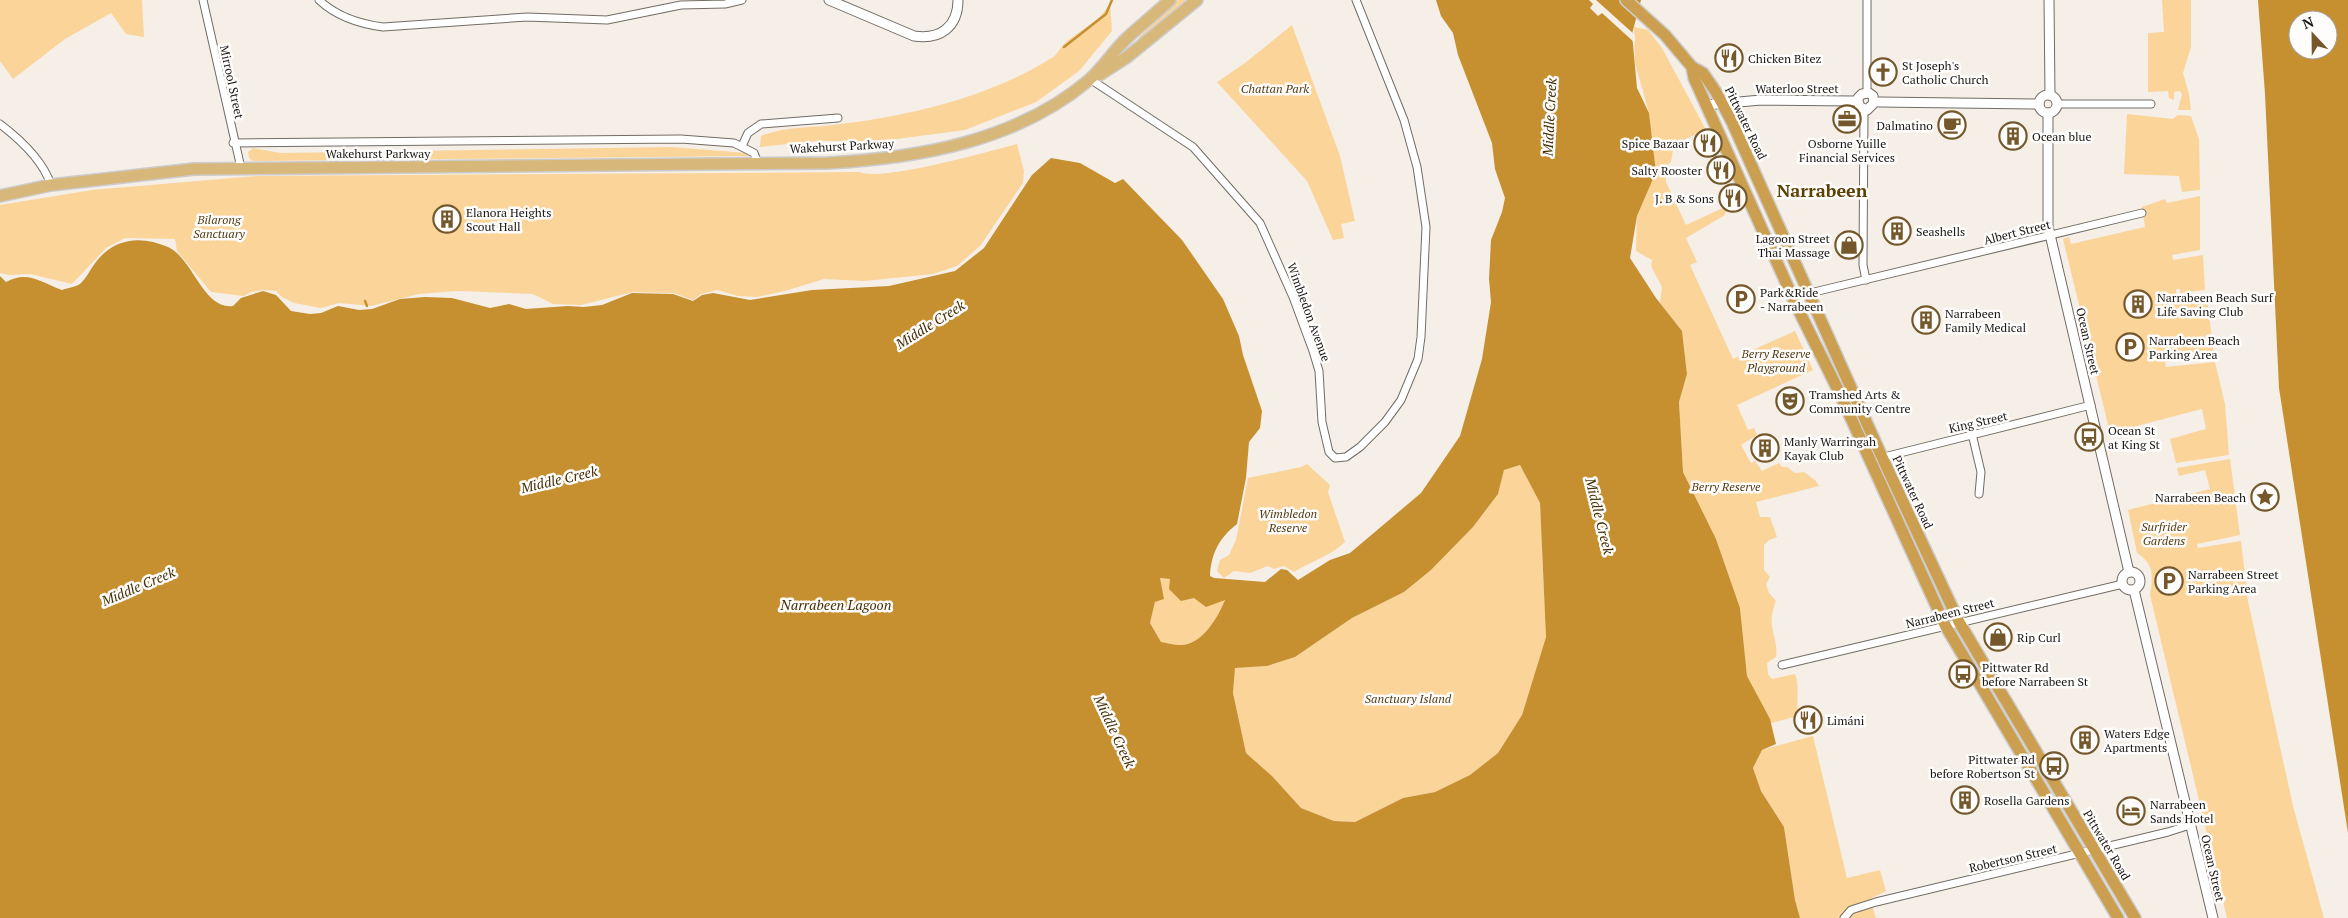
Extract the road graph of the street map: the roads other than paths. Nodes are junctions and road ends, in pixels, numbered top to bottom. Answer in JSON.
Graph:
{"nodes":[{"id":1,"x":203,"y":0,"type":"edge"},
{"id":2,"x":319,"y":0,"type":"edge"},
{"id":3,"x":742,"y":0,"type":"edge"},
{"id":4,"x":829,"y":0,"type":"edge"},
{"id":5,"x":958,"y":0,"type":"edge"},
{"id":6,"x":1170,"y":0,"type":"edge"},
{"id":7,"x":1197,"y":0,"type":"edge"},
{"id":8,"x":1356,"y":0,"type":"edge"},
{"id":9,"x":1626,"y":0,"type":"edge"},
{"id":10,"x":1867,"y":0,"type":"edge"},
{"id":11,"x":2049,"y":0,"type":"edge"},
{"id":12,"x":1126,"y":38,"type":"junction"},
{"id":13,"x":1140,"y":46,"type":"junction"},
{"id":14,"x":1692,"y":67,"type":"junction"},
{"id":15,"x":1090,"y":79,"type":"junction"},
{"id":16,"x":1867,"y":93,"type":"junction"},
{"id":17,"x":2050,"y":95,"type":"junction"},
{"id":18,"x":1858,"y":99,"type":"junction"},
{"id":19,"x":1722,"y":102,"type":"junction"},
{"id":20,"x":1877,"y":102,"type":"junction"},
{"id":21,"x":2039,"y":104,"type":"junction"},
{"id":22,"x":2057,"y":104,"type":"junction"},
{"id":23,"x":2152,"y":104,"type":"dead end"},
{"id":24,"x":1706,"y":105,"type":"junction"},
{"id":25,"x":1864,"y":110,"type":"junction"},
{"id":26,"x":2048,"y":113,"type":"junction"},
{"id":27,"x":838,"y":118,"type":"dead end"},
{"id":28,"x":0,"y":124,"type":"edge"},
{"id":29,"x":234,"y":142,"type":"junction"},
{"id":30,"x":742,"y":146,"type":"junction"},
{"id":31,"x":758,"y":163,"type":"junction"},
{"id":32,"x":241,"y":168,"type":"junction"},
{"id":33,"x":51,"y":186,"type":"junction"},
{"id":34,"x":0,"y":196,"type":"edge"},
{"id":35,"x":2142,"y":213,"type":"dead end"},
{"id":36,"x":2050,"y":234,"type":"junction"},
{"id":37,"x":1866,"y":280,"type":"junction"},
{"id":38,"x":1810,"y":293,"type":"junction"},
{"id":39,"x":2091,"y":405,"type":"junction"},
{"id":40,"x":1972,"y":434,"type":"junction"},
{"id":41,"x":1882,"y":457,"type":"junction"},
{"id":42,"x":1870,"y":462,"type":"junction"},
{"id":43,"x":1979,"y":494,"type":"dead end"},
{"id":44,"x":2129,"y":572,"type":"junction"},
{"id":45,"x":2123,"y":584,"type":"junction"},
{"id":46,"x":2134,"y":590,"type":"junction"},
{"id":47,"x":1959,"y":622,"type":"junction"},
{"id":48,"x":1946,"y":625,"type":"junction"},
{"id":49,"x":1782,"y":665,"type":"dead end"},
{"id":50,"x":2190,"y":825,"type":"junction"},
{"id":51,"x":2094,"y":850,"type":"junction"},
{"id":52,"x":2080,"y":854,"type":"junction"},
{"id":53,"x":1844,"y":918,"type":"edge"},
{"id":54,"x":2118,"y":918,"type":"edge"},
{"id":55,"x":2135,"y":918,"type":"edge"},
{"id":56,"x":2212,"y":918,"type":"edge"}],
"edges":[{"from":1,"to":29,"type":"street","name":"Mirrool Street"},
{"from":2,"to":3,"type":"street"},
{"from":4,"to":5,"type":"street"},
{"from":6,"to":12,"type":"main road","name":"Wakehurst Parkway"},
{"from":7,"to":13,"type":"main road","name":"Wakehurst Parkway"},
{"from":8,"to":15,"type":"street","name":"Wimbledon Avenue"},
{"from":9,"to":14,"type":"highway","name":"Pittwater Road"},
{"from":10,"to":16,"type":"street"},
{"from":11,"to":17,"type":"street"},
{"from":12,"to":13,"type":"main road"},
{"from":12,"to":15,"type":"main road","name":"Wakehurst Parkway"},
{"from":13,"to":15,"type":"main road","name":"Wakehurst Parkway"},
{"from":14,"to":19,"type":"highway","name":"Pittwater Road"},
{"from":14,"to":24,"type":"highway","name":"Pittwater Road"},
{"from":15,"to":31,"type":"main road","name":"Wakehurst Parkway"},
{"from":16,"to":18,"type":"street"},
{"from":16,"to":20,"type":"street"},
{"from":17,"to":21,"type":"street"},
{"from":17,"to":22,"type":"street"},
{"from":18,"to":19,"type":"street","name":"Waterloo Street"},
{"from":18,"to":25,"type":"street"},
{"from":19,"to":24,"type":"street","name":"Waterloo Street"},
{"from":19,"to":38,"type":"highway","name":"Pittwater Road"},
{"from":20,"to":21,"type":"street"},
{"from":20,"to":25,"type":"street"},
{"from":21,"to":26,"type":"street"},
{"from":22,"to":23,"type":"street"},
{"from":22,"to":26,"type":"street"},
{"from":24,"to":42,"type":"highway","name":"Pittwater Road"},
{"from":25,"to":37,"type":"street"},
{"from":26,"to":36,"type":"street","name":"Ocean Street"},
{"from":27,"to":30,"type":"street"},
{"from":28,"to":33,"type":"street"},
{"from":29,"to":30,"type":"street","name":"Wakehurst Parkway"},
{"from":29,"to":32,"type":"street","name":"Mirrool Street"},
{"from":30,"to":31,"type":"street"},
{"from":31,"to":32,"type":"main road","name":"Wakehurst Parkway"},
{"from":32,"to":33,"type":"main road","name":"Wakehurst Parkway"},
{"from":33,"to":34,"type":"main road","name":"Wakehurst Parkway"},
{"from":35,"to":36,"type":"street","name":"Albert Street"},
{"from":36,"to":37,"type":"street","name":"Albert Street"},
{"from":36,"to":39,"type":"street","name":"Ocean Street"},
{"from":37,"to":38,"type":"street","name":"Albert Street"},
{"from":38,"to":41,"type":"highway","name":"Pittwater Road"},
{"from":39,"to":40,"type":"street","name":"King Street"},
{"from":39,"to":44,"type":"street","name":"Ocean Street"},
{"from":40,"to":41,"type":"street","name":"King Street"},
{"from":40,"to":43,"type":"street"},
{"from":41,"to":42,"type":"street","name":"King Street"},
{"from":41,"to":47,"type":"highway","name":"Pittwater Road"},
{"from":42,"to":48,"type":"highway","name":"Pittwater Road"},
{"from":44,"to":45,"type":"street"},
{"from":44,"to":46,"type":"street","name":"Ocean Street"},
{"from":45,"to":46,"type":"street"},
{"from":45,"to":47,"type":"street","name":"Narrabeen Street"},
{"from":46,"to":50,"type":"street","name":"Ocean Street"},
{"from":47,"to":48,"type":"street","name":"Narrabeen Street"},
{"from":47,"to":51,"type":"highway","name":"Pittwater Road"},
{"from":48,"to":49,"type":"street","name":"Narrabeen Street"},
{"from":48,"to":52,"type":"highway","name":"Pittwater Road"},
{"from":50,"to":51,"type":"street","name":"Robertson Street"},
{"from":50,"to":56,"type":"street","name":"Ocean Street"},
{"from":51,"to":52,"type":"street","name":"Robertson Street"},
{"from":51,"to":55,"type":"highway","name":"Pittwater Road"},
{"from":52,"to":53,"type":"street","name":"Robertson Street"},
{"from":52,"to":54,"type":"highway","name":"Pittwater Road"}]}
